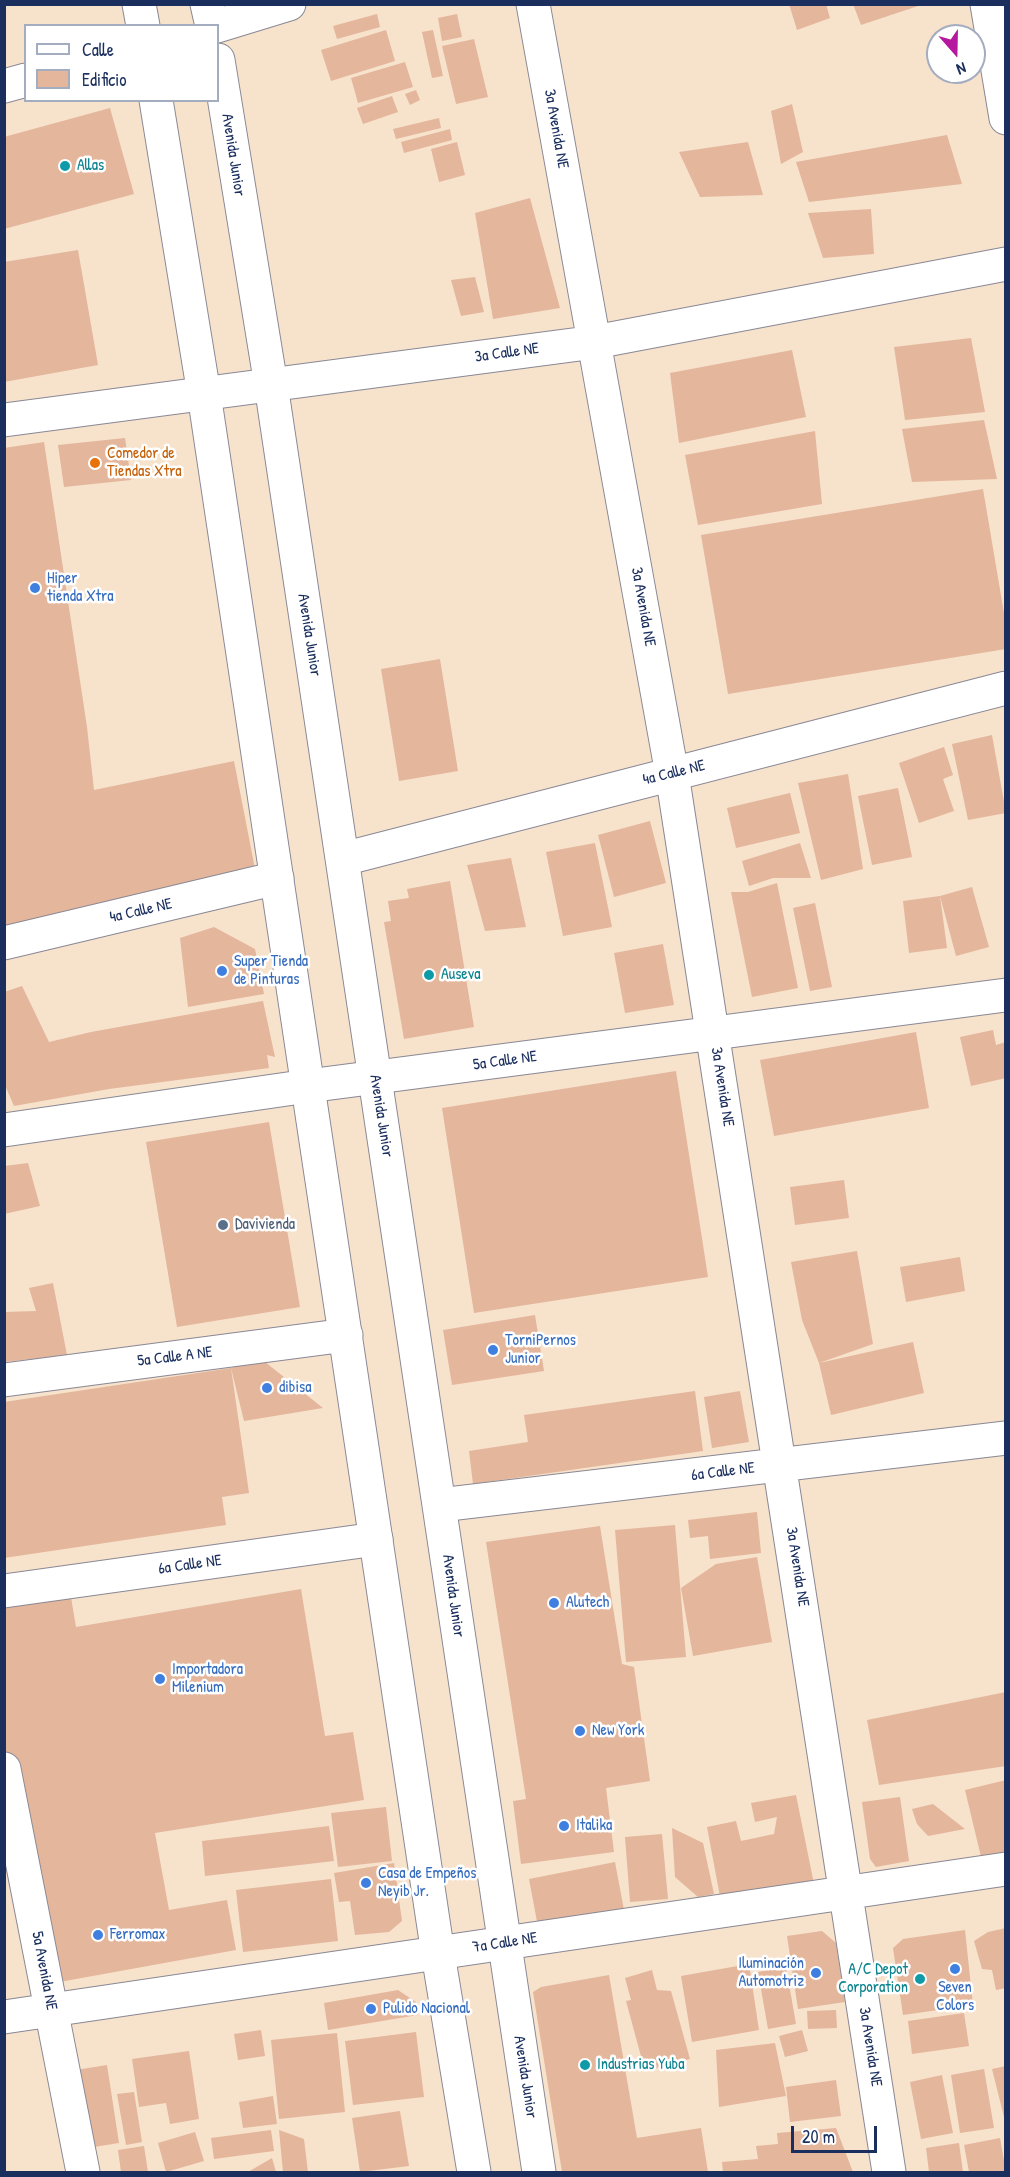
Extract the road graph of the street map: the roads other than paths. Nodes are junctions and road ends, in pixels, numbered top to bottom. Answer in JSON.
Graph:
{"nodes":[{"id":1,"x":139,"y":4,"type":"edge"},
{"id":2,"x":207,"y":4,"type":"edge"},
{"id":3,"x":289,"y":4,"type":"edge"},
{"id":4,"x":533,"y":4,"type":"edge"},
{"id":5,"x":987,"y":4,"type":"edge"},
{"id":6,"x":143,"y":24,"type":"edge"},
{"id":7,"x":212,"y":24,"type":"edge"},
{"id":8,"x":219,"y":25,"type":"edge"},
{"id":9,"x":219,"y":66,"type":"edge"},
{"id":10,"x":24,"y":81,"type":"edge"},
{"id":11,"x":4,"y":86,"type":"edge"},
{"id":12,"x":156,"y":102,"type":"edge"},
{"id":13,"x":1005,"y":118,"type":"edge"},
{"id":14,"x":1005,"y":264,"type":"edge"},
{"id":15,"x":595,"y":342,"type":"junction"},
{"id":16,"x":271,"y":385,"type":"junction"},
{"id":17,"x":204,"y":394,"type":"junction"},
{"id":18,"x":4,"y":420,"type":"edge"},
{"id":19,"x":1005,"y":688,"type":"edge"},
{"id":20,"x":672,"y":774,"type":"junction"},
{"id":21,"x":343,"y":859,"type":"junction"},
{"id":22,"x":277,"y":878,"type":"junction"},
{"id":23,"x":4,"y":943,"type":"edge"},
{"id":24,"x":1005,"y":995,"type":"edge"},
{"id":25,"x":714,"y":1034,"type":"junction"},
{"id":26,"x":375,"y":1078,"type":"junction"},
{"id":27,"x":308,"y":1086,"type":"junction"},
{"id":28,"x":4,"y":1130,"type":"edge"},
{"id":29,"x":346,"y":1335,"type":"junction"},
{"id":30,"x":4,"y":1380,"type":"edge"},
{"id":31,"x":1005,"y":1438,"type":"edge"},
{"id":32,"x":781,"y":1465,"type":"junction"},
{"id":33,"x":440,"y":1505,"type":"junction"},
{"id":34,"x":376,"y":1539,"type":"junction"},
{"id":35,"x":4,"y":1591,"type":"edge"},
{"id":36,"x":4,"y":1769,"type":"edge"},
{"id":37,"x":1005,"y":1869,"type":"edge"},
{"id":38,"x":847,"y":1892,"type":"junction"},
{"id":39,"x":505,"y":1943,"type":"junction"},
{"id":40,"x":438,"y":1954,"type":"junction"},
{"id":41,"x":51,"y":2010,"type":"junction"},
{"id":42,"x":4,"y":2017,"type":"edge"},
{"id":43,"x":83,"y":2172,"type":"edge"},
{"id":44,"x":474,"y":2172,"type":"edge"},
{"id":45,"x":539,"y":2172,"type":"edge"},
{"id":46,"x":890,"y":2172,"type":"edge"}],
"edges":[{"from":1,"to":6,"type":"street"},
{"from":2,"to":7,"type":"street"},
{"from":3,"to":8,"type":"street"},
{"from":4,"to":15,"type":"street","name":"3a Avenida NE"},
{"from":5,"to":13,"type":"street"},
{"from":9,"to":16,"type":"street","name":"Avenida Junior"},
{"from":10,"to":11,"type":"street"},
{"from":12,"to":17,"type":"street"},
{"from":14,"to":15,"type":"street","name":"3a Calle NE"},
{"from":15,"to":16,"type":"street","name":"3a Calle NE"},
{"from":15,"to":20,"type":"street","name":"3a Avenida NE"},
{"from":16,"to":17,"type":"street","name":"3a Calle NE"},
{"from":16,"to":21,"type":"street","name":"Avenida Junior"},
{"from":17,"to":18,"type":"street","name":"3a Calle NE"},
{"from":17,"to":22,"type":"street"},
{"from":19,"to":20,"type":"street","name":"4a Calle NE"},
{"from":20,"to":21,"type":"street","name":"4a Calle NE"},
{"from":20,"to":25,"type":"street","name":"3a Avenida NE"},
{"from":21,"to":26,"type":"street","name":"Avenida Junior"},
{"from":22,"to":23,"type":"street","name":"4a Calle NE"},
{"from":22,"to":27,"type":"street"},
{"from":24,"to":25,"type":"street","name":"5a Calle NE"},
{"from":25,"to":26,"type":"street","name":"5a Calle NE"},
{"from":25,"to":32,"type":"street","name":"3a Avenida NE"},
{"from":26,"to":27,"type":"street","name":"5a Calle NE"},
{"from":26,"to":33,"type":"street","name":"Avenida Junior"},
{"from":27,"to":28,"type":"street","name":"5a Calle NE"},
{"from":27,"to":29,"type":"street"},
{"from":29,"to":30,"type":"street","name":"5a Calle A NE"},
{"from":29,"to":34,"type":"street"},
{"from":31,"to":32,"type":"street","name":"6a Calle NE"},
{"from":32,"to":33,"type":"street","name":"6a Calle NE"},
{"from":32,"to":38,"type":"street","name":"3a Avenida NE"},
{"from":33,"to":39,"type":"street","name":"Avenida Junior"},
{"from":34,"to":35,"type":"street","name":"6a Calle NE"},
{"from":34,"to":40,"type":"street"},
{"from":36,"to":41,"type":"street","name":"5a Avenida NE"},
{"from":37,"to":38,"type":"street","name":"7a Calle NE"},
{"from":38,"to":39,"type":"street","name":"7a Calle NE"},
{"from":38,"to":46,"type":"street","name":"3a Avenida NE"},
{"from":39,"to":40,"type":"street","name":"7a Calle NE"},
{"from":39,"to":45,"type":"street","name":"Avenida Junior"},
{"from":40,"to":41,"type":"street","name":"7a Calle NE"},
{"from":40,"to":44,"type":"street"},
{"from":41,"to":42,"type":"street","name":"7a Calle NE"},
{"from":41,"to":43,"type":"street","name":"5a Avenida NE"}]}
